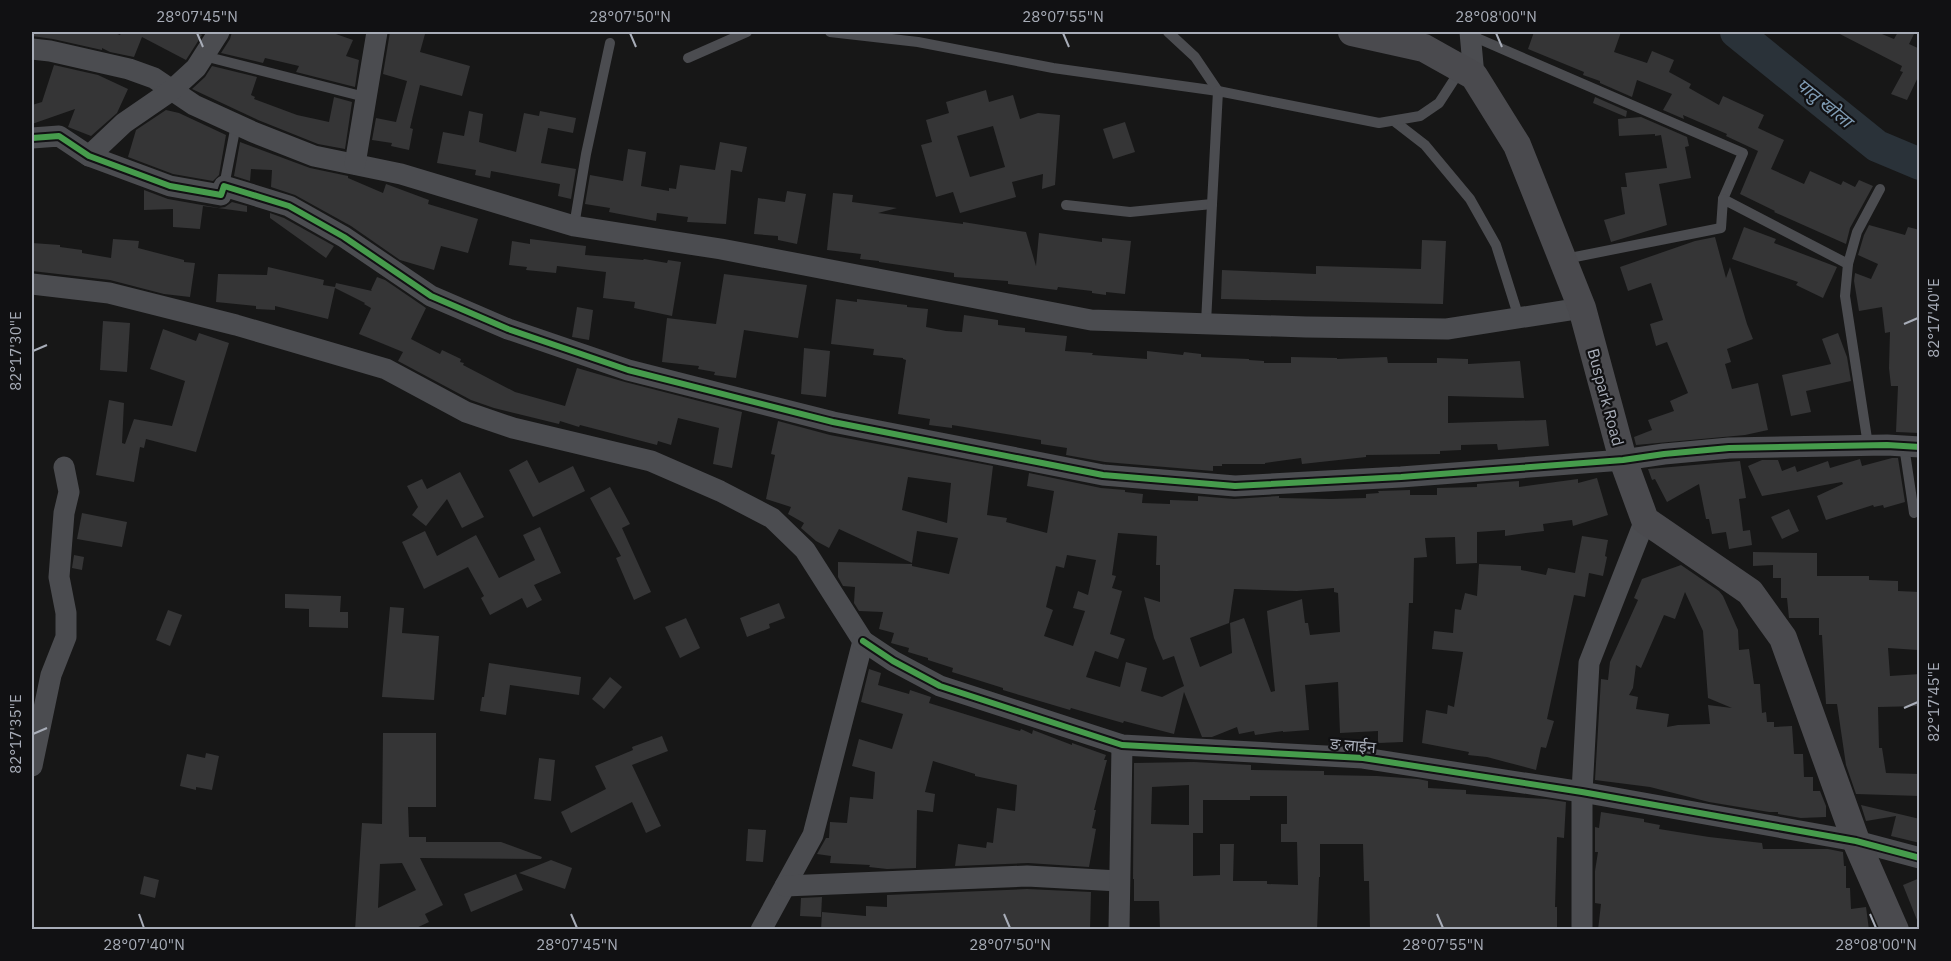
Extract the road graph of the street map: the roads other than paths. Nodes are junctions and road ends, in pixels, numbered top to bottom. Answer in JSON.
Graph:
{"nodes":[{"id":1,"x":377,"y":32,"type":"edge"},
{"id":2,"x":747,"y":32,"type":"edge"},
{"id":3,"x":830,"y":32,"type":"edge"},
{"id":4,"x":1168,"y":32,"type":"edge"},
{"id":5,"x":1352,"y":32,"type":"edge"},
{"id":6,"x":216,"y":33,"type":"edge"},
{"id":7,"x":1470,"y":33,"type":"edge"},
{"id":8,"x":610,"y":43,"type":"dead end"},
{"id":9,"x":32,"y":49,"type":"edge"},
{"id":10,"x":204,"y":56,"type":"junction"},
{"id":11,"x":688,"y":58,"type":"dead end"},
{"id":12,"x":1467,"y":72,"type":"junction"},
{"id":13,"x":172,"y":90,"type":"junction"},
{"id":14,"x":1218,"y":91,"type":"junction"},
{"id":15,"x":365,"y":97,"type":"junction"},
{"id":16,"x":1394,"y":121,"type":"junction"},
{"id":17,"x":236,"y":124,"type":"junction"},
{"id":18,"x":32,"y":138,"type":"edge"},
{"id":19,"x":90,"y":156,"type":"junction"},
{"id":20,"x":355,"y":164,"type":"junction"},
{"id":21,"x":224,"y":186,"type":"junction"},
{"id":22,"x":1880,"y":189,"type":"dead end"},
{"id":23,"x":1723,"y":198,"type":"junction"},
{"id":24,"x":1212,"y":204,"type":"junction"},
{"id":25,"x":1066,"y":206,"type":"dead end"},
{"id":26,"x":574,"y":226,"type":"junction"},
{"id":27,"x":1563,"y":260,"type":"junction"},
{"id":28,"x":1848,"y":264,"type":"junction"},
{"id":29,"x":32,"y":284,"type":"edge"},
{"id":30,"x":1582,"y":308,"type":"junction"},
{"id":31,"x":1519,"y":318,"type":"junction"},
{"id":32,"x":1206,"y":323,"type":"junction"},
{"id":33,"x":1868,"y":445,"type":"junction"},
{"id":34,"x":1912,"y":446,"type":"edge"},
{"id":35,"x":1623,"y":460,"type":"junction"},
{"id":36,"x":64,"y":467,"type":"dead end"},
{"id":37,"x":1914,"y":513,"type":"dead end"},
{"id":38,"x":1644,"y":520,"type":"junction"},
{"id":39,"x":863,"y":641,"type":"junction"},
{"id":40,"x":1122,"y":745,"type":"junction"},
{"id":41,"x":32,"y":766,"type":"edge"},
{"id":42,"x":1582,"y":792,"type":"junction"},
{"id":43,"x":1856,"y":841,"type":"junction"},
{"id":44,"x":1920,"y":858,"type":"edge"},
{"id":45,"x":1119,"y":881,"type":"junction"},
{"id":46,"x":785,"y":886,"type":"junction"},
{"id":47,"x":761,"y":930,"type":"edge"},
{"id":48,"x":1119,"y":930,"type":"edge"},
{"id":49,"x":1582,"y":930,"type":"edge"},
{"id":50,"x":1895,"y":930,"type":"edge"}],
"edges":[{"from":1,"to":15,"type":"street"},
{"from":2,"to":11,"type":"lane"},
{"from":3,"to":14,"type":"lane"},
{"from":4,"to":14,"type":"lane"},
{"from":5,"to":12,"type":"main road","name":"Buspark Road"},
{"from":6,"to":10,"type":"street"},
{"from":7,"to":12,"type":"street"},
{"from":7,"to":23,"type":"lane"},
{"from":8,"to":26,"type":"lane"},
{"from":9,"to":13,"type":"street"},
{"from":10,"to":13,"type":"street"},
{"from":10,"to":15,"type":"lane"},
{"from":12,"to":16,"type":"lane"},
{"from":12,"to":27,"type":"main road","name":"Buspark Road"},
{"from":13,"to":17,"type":"street"},
{"from":13,"to":19,"type":"street"},
{"from":14,"to":16,"type":"lane"},
{"from":14,"to":24,"type":"lane"},
{"from":15,"to":20,"type":"street"},
{"from":16,"to":31,"type":"lane"},
{"from":17,"to":20,"type":"street"},
{"from":17,"to":21,"type":"lane"},
{"from":18,"to":19,"type":"street"},
{"from":19,"to":21,"type":"street"},
{"from":20,"to":26,"type":"street"},
{"from":21,"to":35,"type":"street"},
{"from":22,"to":28,"type":"lane"},
{"from":23,"to":27,"type":"lane"},
{"from":23,"to":28,"type":"lane"},
{"from":24,"to":25,"type":"lane"},
{"from":24,"to":32,"type":"lane"},
{"from":26,"to":32,"type":"street"},
{"from":27,"to":30,"type":"main road","name":"Buspark Road"},
{"from":28,"to":33,"type":"lane"},
{"from":29,"to":39,"type":"street"},
{"from":30,"to":31,"type":"street"},
{"from":30,"to":35,"type":"main road","name":"Buspark Road"},
{"from":31,"to":32,"type":"street"},
{"from":33,"to":34,"type":"street"},
{"from":33,"to":35,"type":"street"},
{"from":34,"to":37,"type":"lane"},
{"from":35,"to":38,"type":"main road","name":"Buspark Road"},
{"from":36,"to":41,"type":"street"},
{"from":38,"to":42,"type":"street"},
{"from":38,"to":43,"type":"main road"},
{"from":39,"to":40,"type":"street","name":"ङ लाईन"},
{"from":39,"to":46,"type":"street"},
{"from":40,"to":42,"type":"street","name":"ङ लाईन"},
{"from":40,"to":45,"type":"street"},
{"from":42,"to":43,"type":"street","name":"ङ लाईन"},
{"from":42,"to":49,"type":"street"},
{"from":43,"to":44,"type":"street","name":"ङ लाईन"},
{"from":43,"to":50,"type":"main road"},
{"from":45,"to":46,"type":"street"},
{"from":45,"to":48,"type":"street"},
{"from":46,"to":47,"type":"street"}]}
